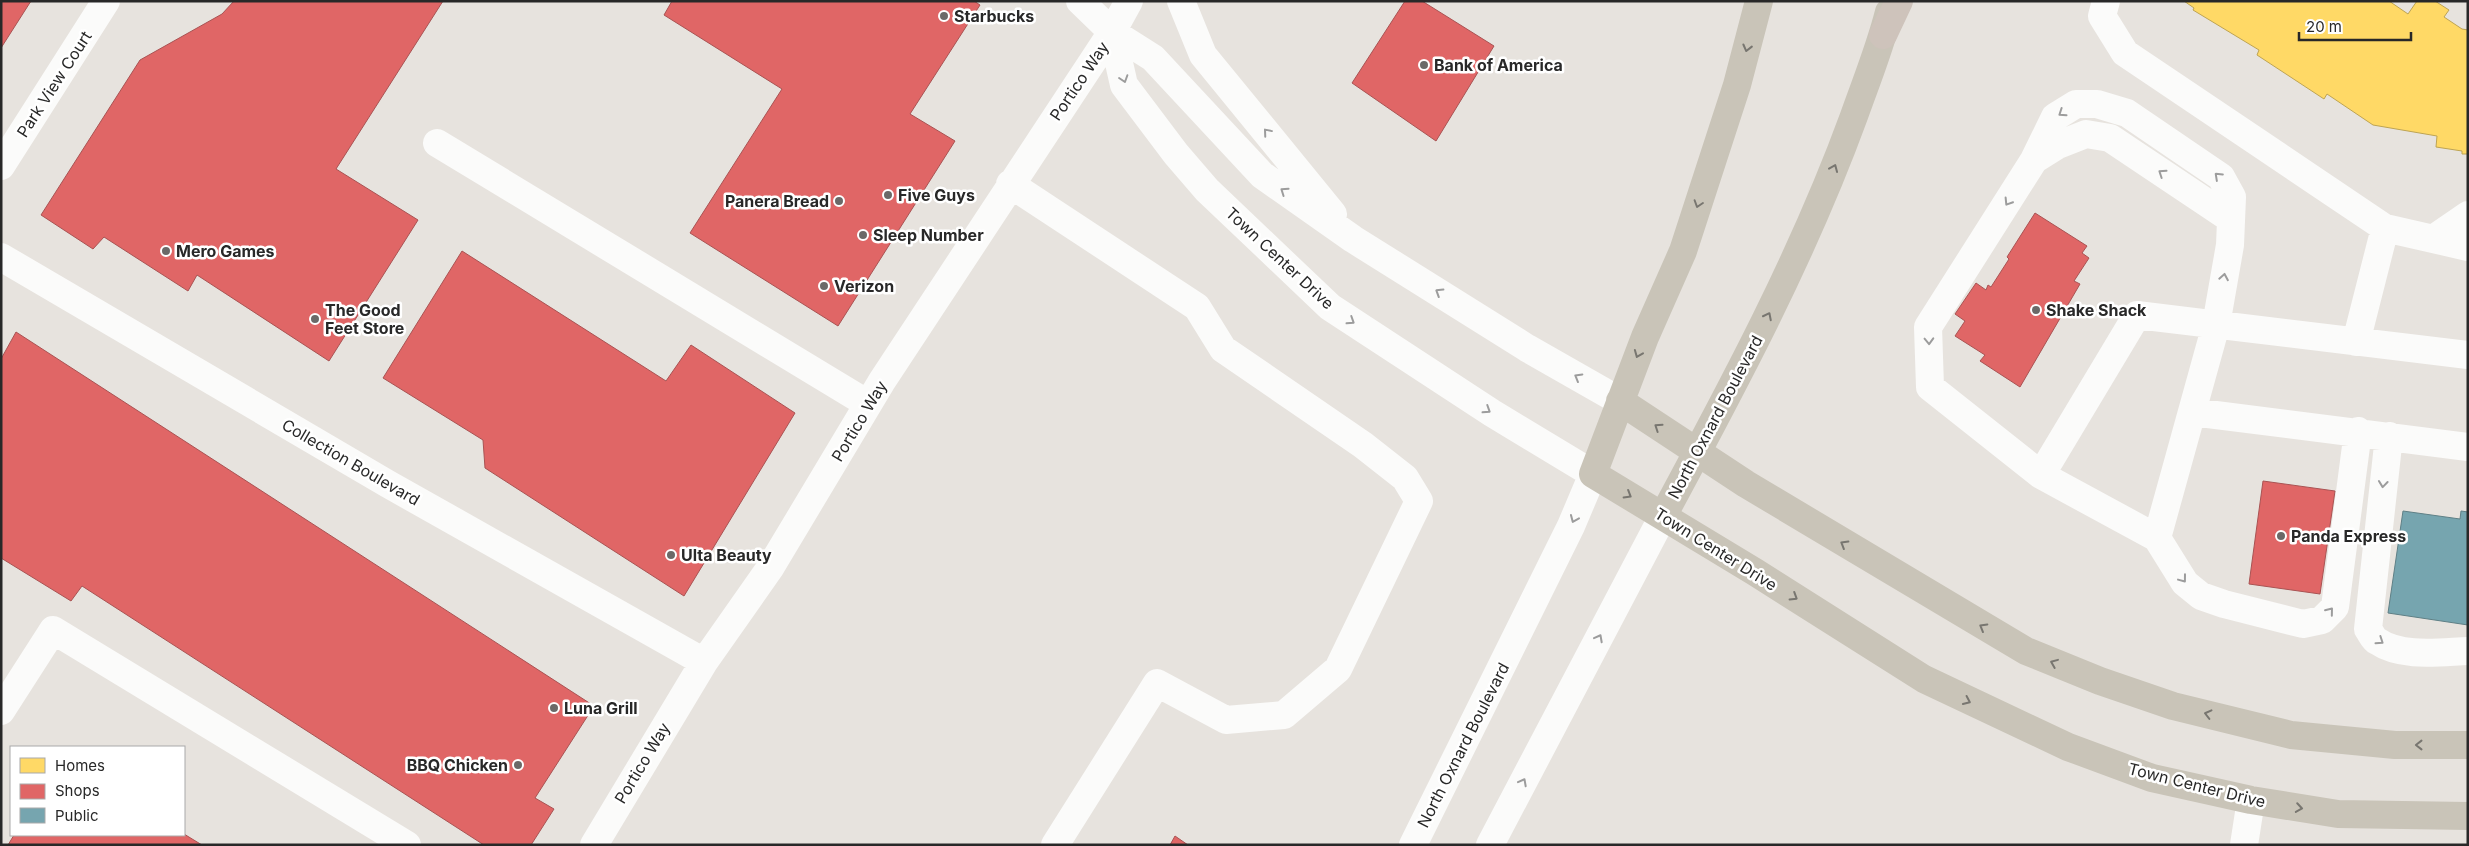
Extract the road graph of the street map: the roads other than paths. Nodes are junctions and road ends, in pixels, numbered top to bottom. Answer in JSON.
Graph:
{"nodes":[{"id":1,"x":106,"y":1,"type":"edge"},
{"id":2,"x":1080,"y":1,"type":"edge"},
{"id":3,"x":1129,"y":1,"type":"edge"},
{"id":4,"x":1181,"y":1,"type":"edge"},
{"id":5,"x":1759,"y":1,"type":"edge"},
{"id":6,"x":1891,"y":1,"type":"edge"},
{"id":7,"x":1899,"y":1,"type":"edge"},
{"id":8,"x":2106,"y":1,"type":"edge"},
{"id":9,"x":1112,"y":32,"type":"junction"},
{"id":10,"x":1883,"y":35,"type":"junction"},
{"id":11,"x":437,"y":143,"type":"dead end"},
{"id":12,"x":1,"y":166,"type":"edge"},
{"id":13,"x":1010,"y":184,"type":"junction"},
{"id":14,"x":2468,"y":215,"type":"edge"},
{"id":15,"x":2385,"y":228,"type":"junction"},
{"id":16,"x":1353,"y":238,"type":"junction"},
{"id":17,"x":2433,"y":239,"type":"junction"},
{"id":18,"x":2468,"y":247,"type":"edge"},
{"id":19,"x":1,"y":257,"type":"edge"},
{"id":20,"x":2216,"y":325,"type":"junction"},
{"id":21,"x":2356,"y":342,"type":"junction"},
{"id":22,"x":2468,"y":356,"type":"edge"},
{"id":23,"x":1620,"y":401,"type":"junction"},
{"id":24,"x":868,"y":404,"type":"junction"},
{"id":25,"x":2192,"y":412,"type":"junction"},
{"id":26,"x":2358,"y":432,"type":"junction"},
{"id":27,"x":2389,"y":436,"type":"junction"},
{"id":28,"x":2468,"y":447,"type":"edge"},
{"id":29,"x":1697,"y":453,"type":"junction"},
{"id":30,"x":1593,"y":474,"type":"junction"},
{"id":31,"x":2041,"y":475,"type":"junction"},
{"id":32,"x":1663,"y":516,"type":"junction"},
{"id":33,"x":2157,"y":538,"type":"junction"},
{"id":34,"x":2468,"y":651,"type":"edge"},
{"id":35,"x":704,"y":662,"type":"junction"},
{"id":36,"x":1,"y":711,"type":"edge"},
{"id":37,"x":2468,"y":745,"type":"edge"},
{"id":38,"x":2251,"y":800,"type":"junction"},
{"id":39,"x":2468,"y":816,"type":"edge"},
{"id":40,"x":407,"y":845,"type":"edge"},
{"id":41,"x":594,"y":845,"type":"edge"},
{"id":42,"x":1055,"y":845,"type":"edge"},
{"id":43,"x":1413,"y":845,"type":"edge"},
{"id":44,"x":1490,"y":845,"type":"edge"},
{"id":45,"x":2244,"y":845,"type":"edge"}],
"edges":[{"from":1,"to":12,"type":"street","name":"Park View Court"},
{"from":2,"to":9,"type":"street"},
{"from":3,"to":9,"type":"street","name":"Portico Way"},
{"from":16,"to":4,"type":"street","one_way":true},
{"from":5,"to":23,"type":"main road","name":"North Oxnard Boulevard","one_way":true},
{"from":6,"to":10,"type":"main road","name":"North Oxnard Boulevard"},
{"from":7,"to":10,"type":"highway"},
{"from":8,"to":15,"type":"street"},
{"from":9,"to":13,"type":"street","name":"Portico Way"},
{"from":16,"to":9,"type":"street","one_way":true},
{"from":9,"to":30,"type":"street","name":"Town Center Drive","one_way":true},
{"from":29,"to":10,"type":"main road","name":"North Oxnard Boulevard","one_way":true},
{"from":11,"to":24,"type":"street"},
{"from":13,"to":24,"type":"street","name":"Portico Way"},
{"from":13,"to":42,"type":"street"},
{"from":14,"to":17,"type":"street"},
{"from":15,"to":17,"type":"street"},
{"from":15,"to":21,"type":"street"},
{"from":23,"to":16,"type":"street","one_way":true},
{"from":17,"to":18,"type":"street"},
{"from":19,"to":35,"type":"street","name":"Collection Boulevard"},
{"from":20,"to":21,"type":"street"},
{"from":20,"to":25,"type":"street"},
{"from":20,"to":31,"type":"street"},
{"from":20,"to":31,"type":"street","one_way":true},
{"from":21,"to":22,"type":"street"},
{"from":29,"to":23,"type":"main road","one_way":true},
{"from":23,"to":30,"type":"main road","name":"North Oxnard Boulevard"},
{"from":24,"to":35,"type":"street","name":"Portico Way"},
{"from":25,"to":26,"type":"street"},
{"from":25,"to":33,"type":"street"},
{"from":26,"to":27,"type":"street"},
{"from":33,"to":26,"type":"street","one_way":true},
{"from":27,"to":28,"type":"street"},
{"from":27,"to":34,"type":"street","one_way":true},
{"from":29,"to":32,"type":"main road","name":"North Oxnard Boulevard"},
{"from":37,"to":29,"type":"main road","one_way":true},
{"from":30,"to":32,"type":"main road","name":"Town Center Drive","one_way":true},
{"from":30,"to":43,"type":"street","name":"North Oxnard Boulevard","one_way":true},
{"from":31,"to":33,"type":"street"},
{"from":32,"to":38,"type":"main road","name":"Town Center Drive","one_way":true},
{"from":44,"to":32,"type":"street","name":"North Oxnard Boulevard","one_way":true},
{"from":35,"to":41,"type":"street","name":"Portico Way"},
{"from":36,"to":40,"type":"street"},
{"from":38,"to":39,"type":"main road","name":"Town Center Drive","one_way":true},
{"from":38,"to":45,"type":"street"}]}
